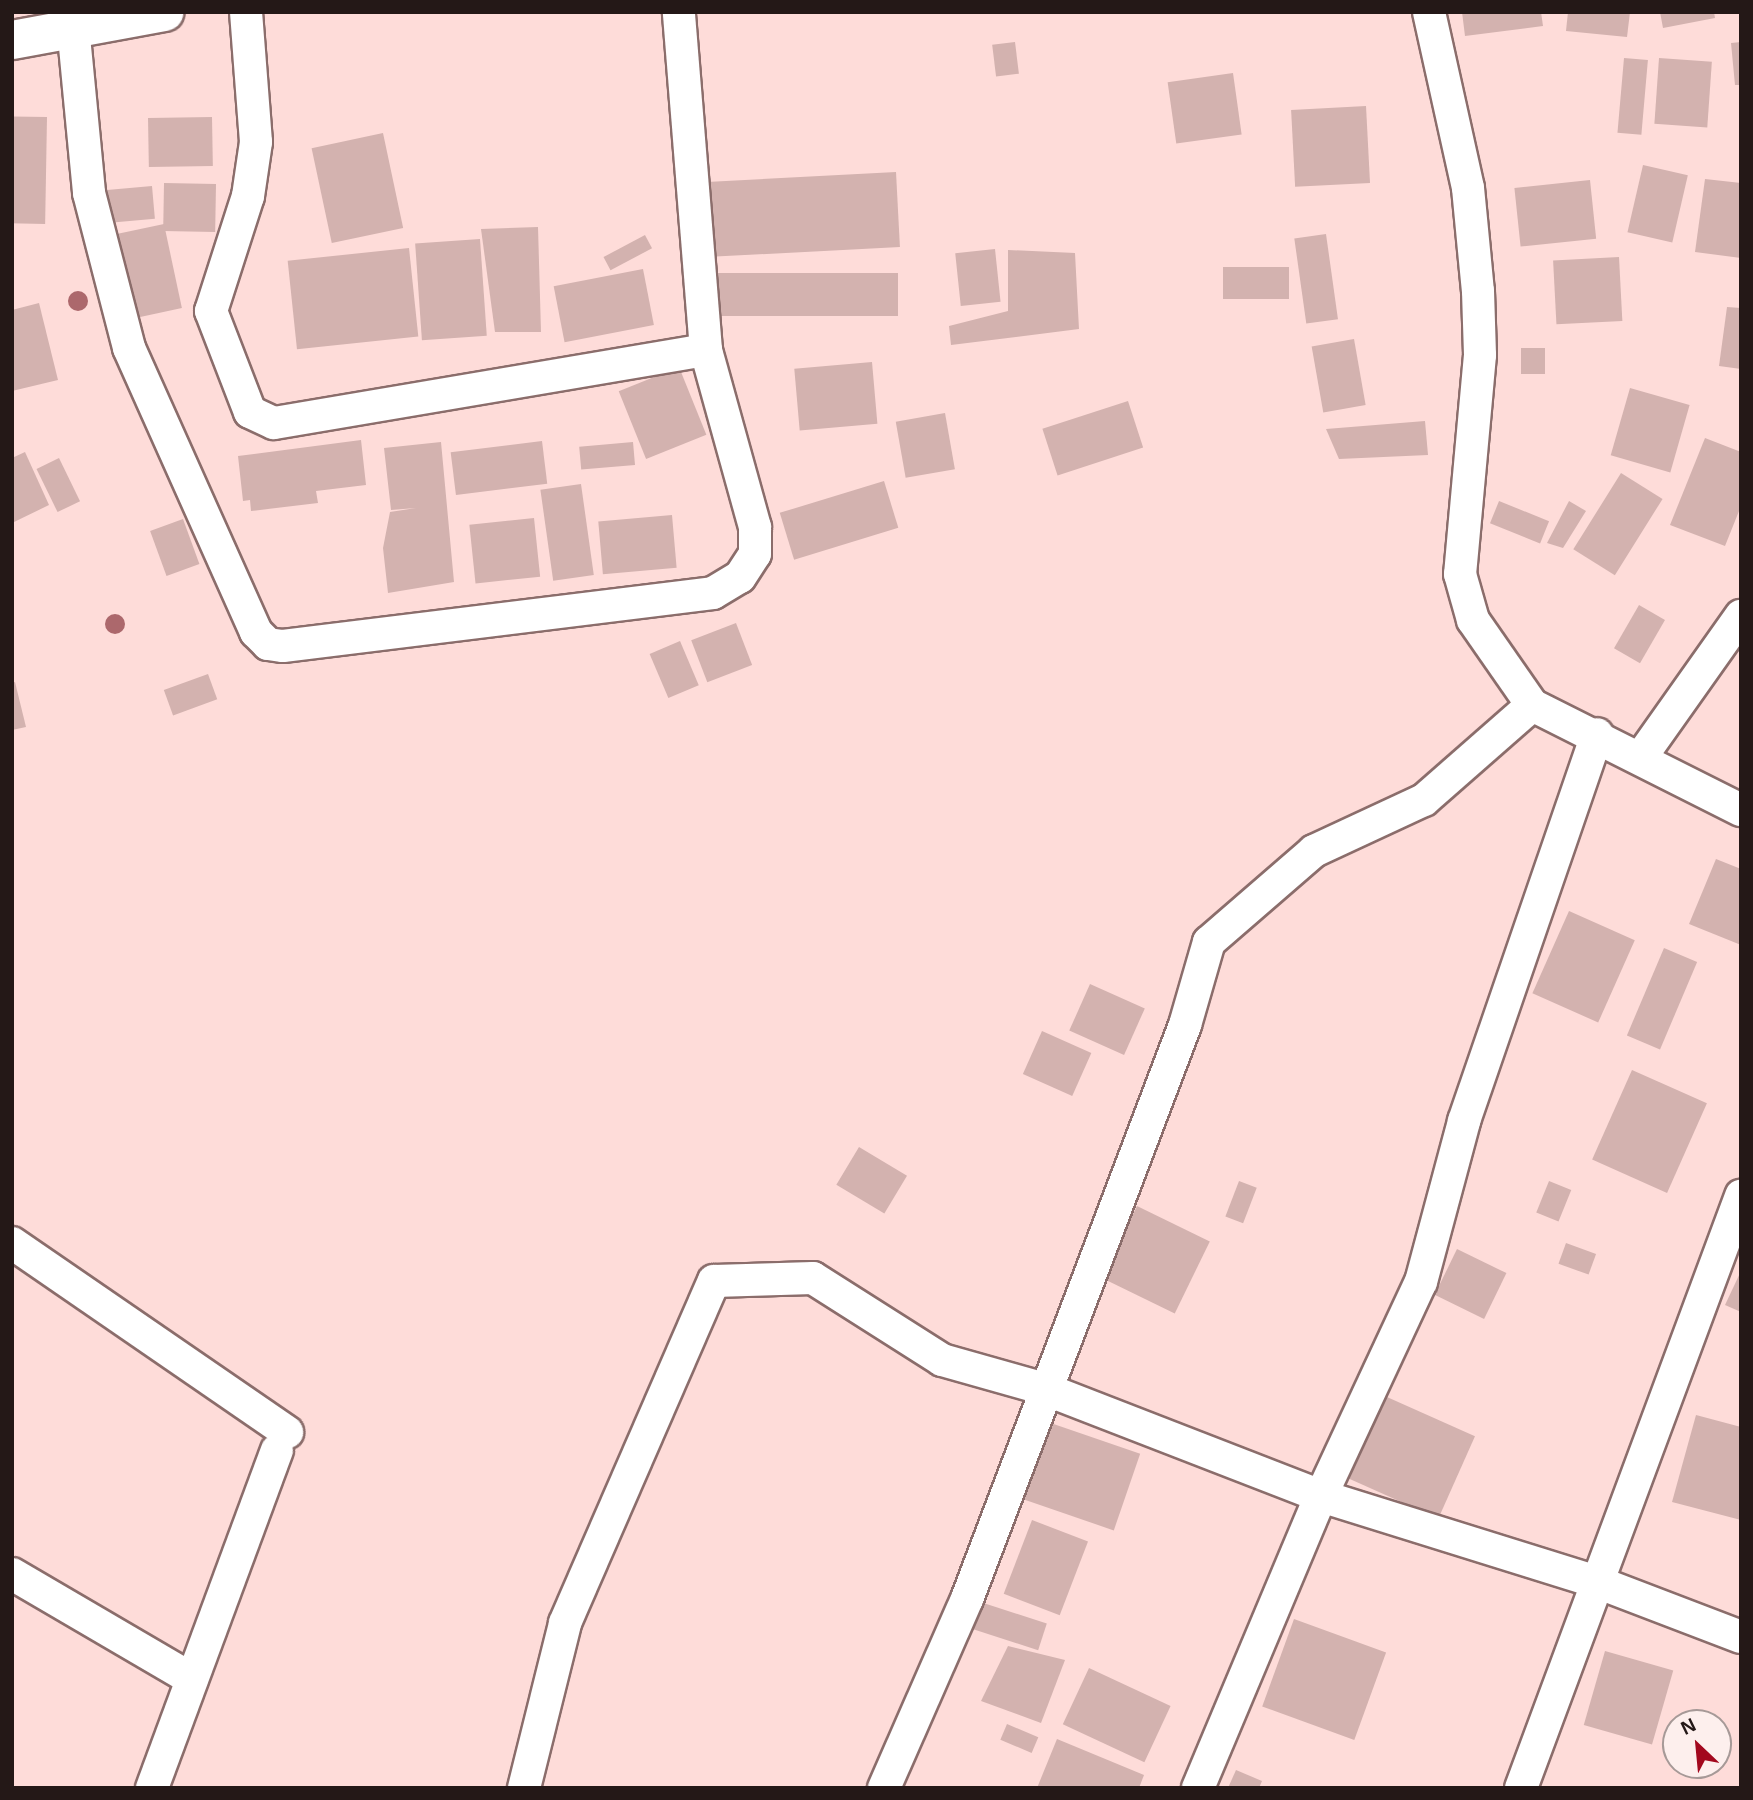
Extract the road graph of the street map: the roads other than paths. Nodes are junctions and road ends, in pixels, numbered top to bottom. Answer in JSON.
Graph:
{"nodes":[{"id":1,"x":164,"y":12,"type":"edge"},
{"id":2,"x":246,"y":12,"type":"edge"},
{"id":3,"x":679,"y":12,"type":"edge"},
{"id":4,"x":1429,"y":12,"type":"edge"},
{"id":5,"x":73,"y":26,"type":"junction"},
{"id":6,"x":12,"y":40,"type":"edge"},
{"id":7,"x":706,"y":349,"type":"junction"},
{"id":8,"x":1741,"y":616,"type":"edge"},
{"id":9,"x":1532,"y":705,"type":"junction"},
{"id":10,"x":1597,"y":734,"type":"junction"},
{"id":11,"x":1642,"y":757,"type":"junction"},
{"id":12,"x":1741,"y":810,"type":"edge"},
{"id":13,"x":1741,"y":1196,"type":"edge"},
{"id":14,"x":12,"y":1243,"type":"edge"},
{"id":15,"x":1045,"y":1389,"type":"junction"},
{"id":16,"x":1321,"y":1496,"type":"junction"},
{"id":17,"x":12,"y":1574,"type":"edge"},
{"id":18,"x":1597,"y":1582,"type":"junction"},
{"id":19,"x":1741,"y":1636,"type":"edge"},
{"id":20,"x":192,"y":1679,"type":"junction"},
{"id":21,"x":152,"y":1788,"type":"edge"},
{"id":22,"x":524,"y":1788,"type":"edge"},
{"id":23,"x":884,"y":1788,"type":"edge"},
{"id":24,"x":1198,"y":1788,"type":"edge"},
{"id":25,"x":1521,"y":1788,"type":"edge"}],
"edges":[{"from":1,"to":5,"type":"main road"},
{"from":2,"to":7,"type":"street"},
{"from":3,"to":7,"type":"street"},
{"from":4,"to":9,"type":"street"},
{"from":5,"to":6,"type":"main road"},
{"from":5,"to":7,"type":"street"},
{"from":8,"to":11,"type":"street"},
{"from":9,"to":10,"type":"street"},
{"from":9,"to":15,"type":"street"},
{"from":10,"to":11,"type":"street"},
{"from":10,"to":16,"type":"street"},
{"from":11,"to":12,"type":"street"},
{"from":13,"to":18,"type":"street"},
{"from":14,"to":20,"type":"street"},
{"from":15,"to":16,"type":"street"},
{"from":15,"to":22,"type":"street"},
{"from":15,"to":23,"type":"street"},
{"from":16,"to":18,"type":"street"},
{"from":16,"to":24,"type":"street"},
{"from":17,"to":20,"type":"street"},
{"from":18,"to":19,"type":"street"},
{"from":18,"to":25,"type":"street"},
{"from":20,"to":21,"type":"street"}]}
